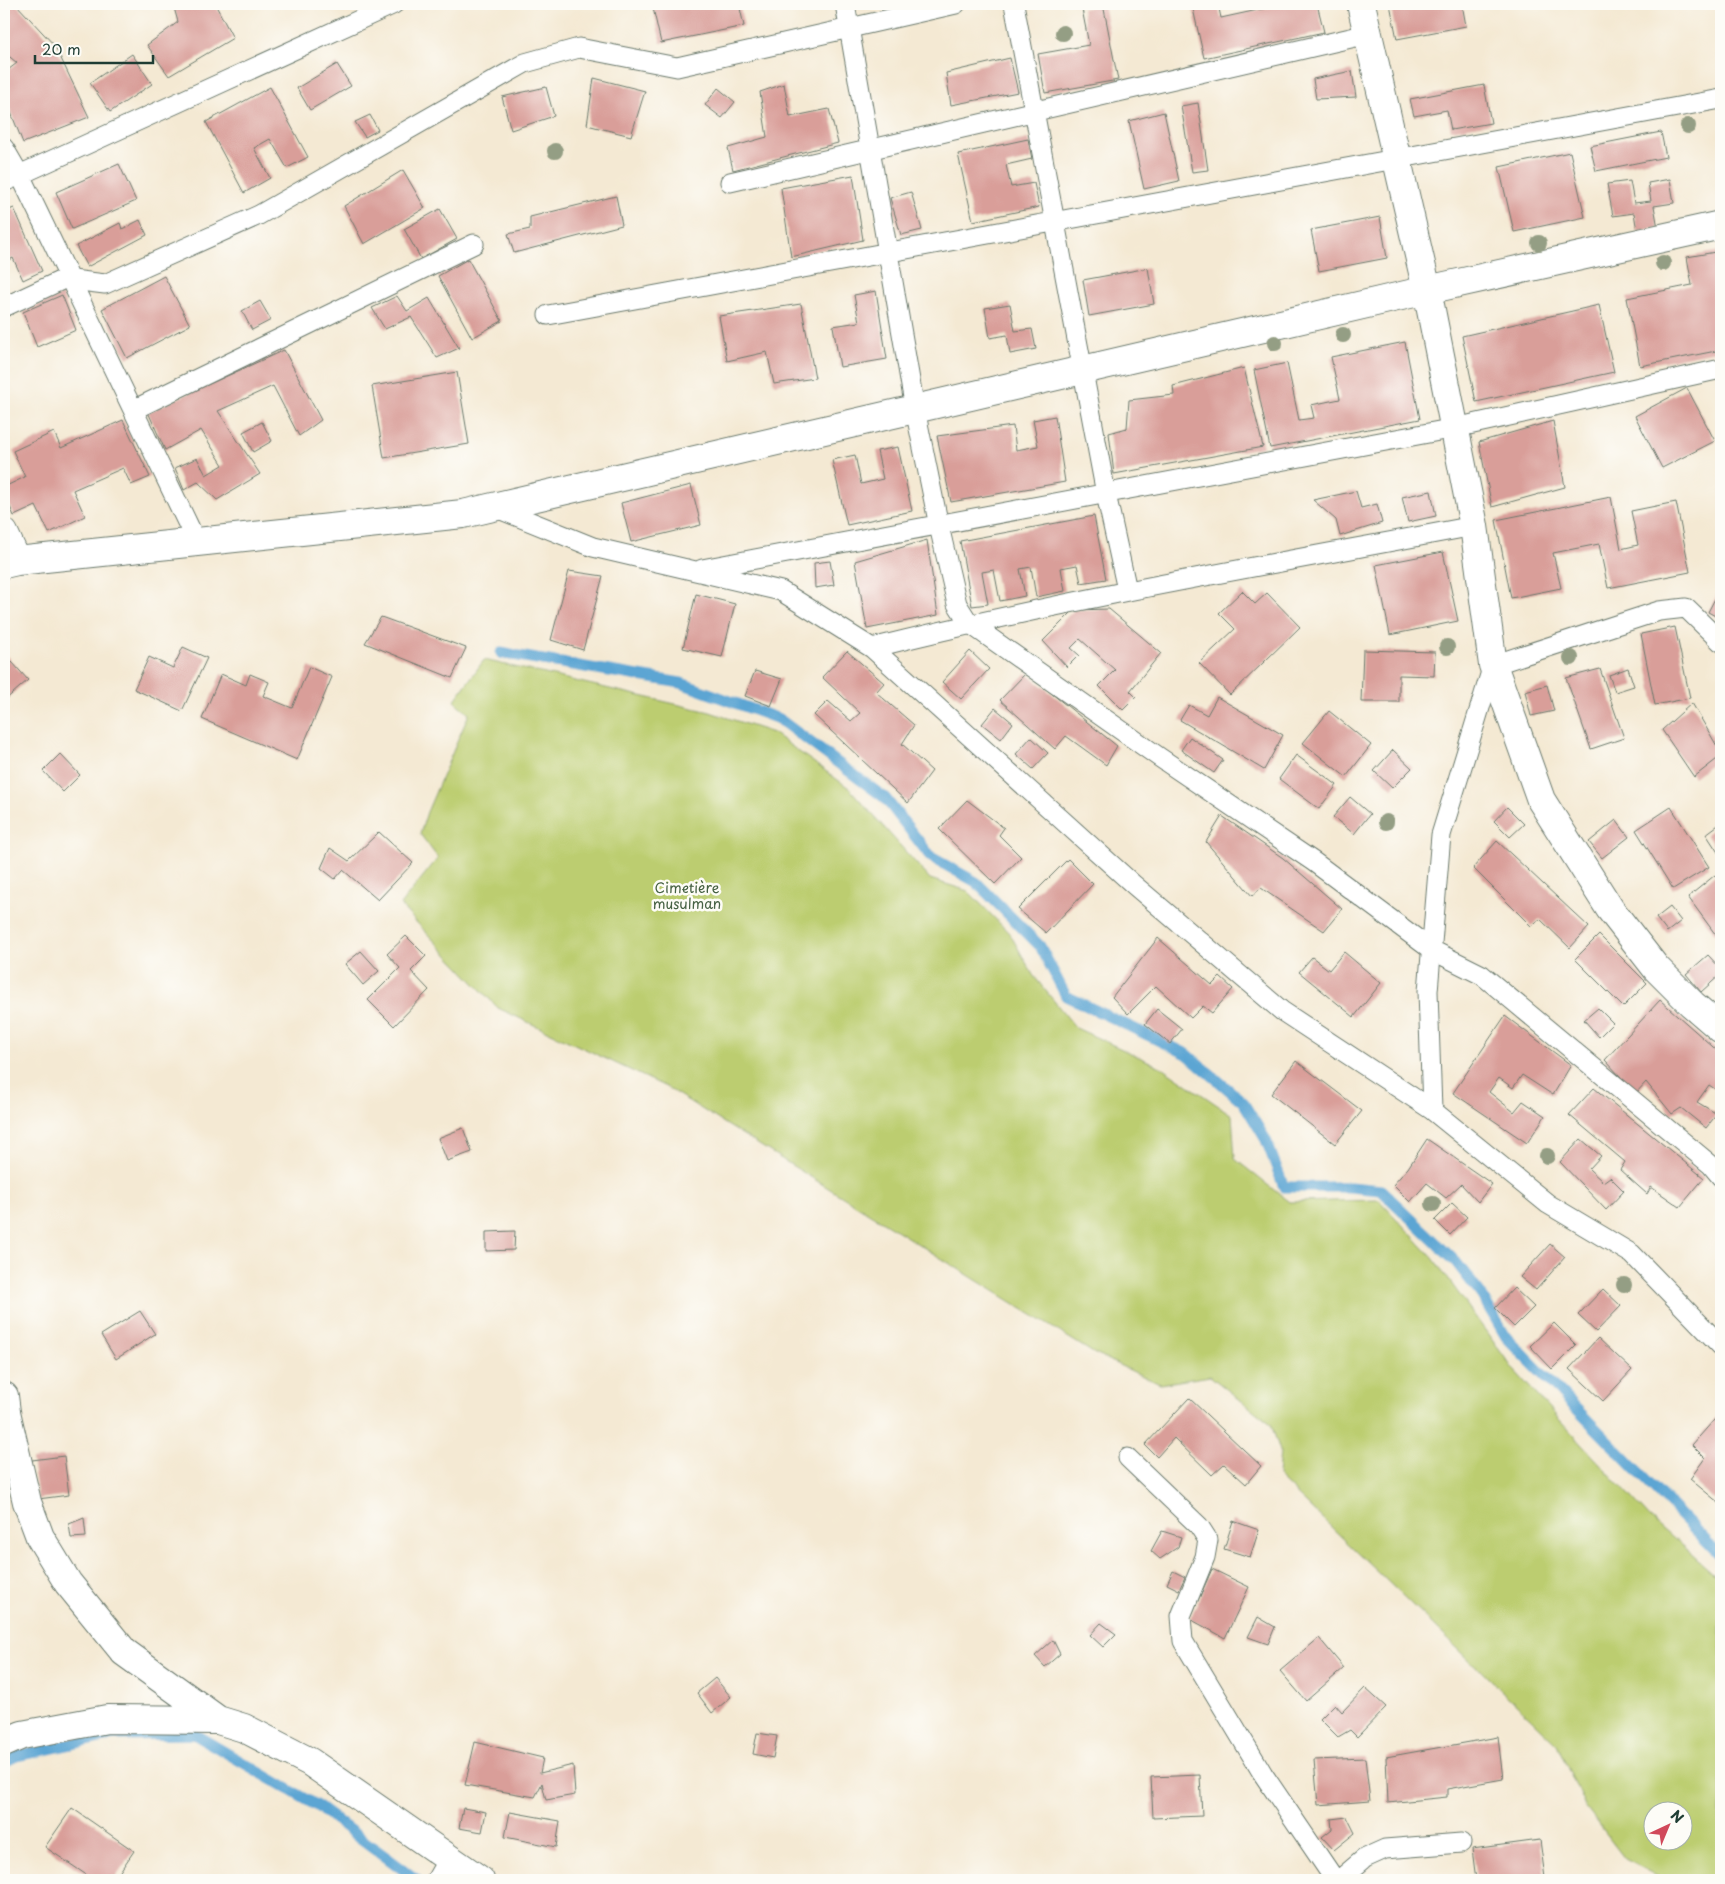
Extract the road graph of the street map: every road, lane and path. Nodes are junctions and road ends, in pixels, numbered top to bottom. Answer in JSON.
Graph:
{"nodes":[{"id":1,"x":394,"y":4,"type":"edge"},
{"id":2,"x":845,"y":4,"type":"edge"},
{"id":3,"x":956,"y":4,"type":"edge"},
{"id":4,"x":1014,"y":4,"type":"edge"},
{"id":5,"x":1361,"y":4,"type":"edge"},
{"id":6,"x":850,"y":28,"type":"junction"},
{"id":7,"x":1368,"y":34,"type":"junction"},
{"id":8,"x":1721,"y":99,"type":"edge"},
{"id":9,"x":1034,"y":111,"type":"junction"},
{"id":10,"x":4,"y":148,"type":"edge"},
{"id":11,"x":871,"y":149,"type":"junction"},
{"id":12,"x":1397,"y":158,"type":"junction"},
{"id":13,"x":11,"y":178,"type":"edge"},
{"id":14,"x":730,"y":182,"type":"dead end"},
{"id":15,"x":1055,"y":221,"type":"junction"},
{"id":16,"x":1721,"y":225,"type":"edge"},
{"id":17,"x":474,"y":244,"type":"dead end"},
{"id":18,"x":889,"y":253,"type":"junction"},
{"id":19,"x":70,"y":280,"type":"junction"},
{"id":20,"x":1427,"y":290,"type":"junction"},
{"id":21,"x":4,"y":307,"type":"edge"},
{"id":22,"x":548,"y":314,"type":"dead end"},
{"id":23,"x":1721,"y":369,"type":"edge"},
{"id":24,"x":1083,"y":370,"type":"junction"},
{"id":25,"x":915,"y":409,"type":"junction"},
{"id":26,"x":133,"y":410,"type":"junction"},
{"id":27,"x":1455,"y":428,"type":"junction"},
{"id":28,"x":1106,"y":494,"type":"junction"},
{"id":29,"x":494,"y":507,"type":"junction"},
{"id":30,"x":938,"y":526,"type":"junction"},
{"id":31,"x":1474,"y":526,"type":"junction"},
{"id":32,"x":4,"y":533,"type":"edge"},
{"id":33,"x":196,"y":543,"type":"junction"},
{"id":34,"x":10,"y":562,"type":"edge"},
{"id":35,"x":696,"y":570,"type":"junction"},
{"id":36,"x":1127,"y":590,"type":"junction"},
{"id":37,"x":969,"y":623,"type":"junction"},
{"id":38,"x":1721,"y":642,"type":"edge"},
{"id":39,"x":872,"y":648,"type":"junction"},
{"id":40,"x":1493,"y":665,"type":"junction"},
{"id":41,"x":1432,"y":950,"type":"junction"},
{"id":42,"x":1721,"y":1029,"type":"edge"},
{"id":43,"x":1432,"y":1110,"type":"junction"},
{"id":44,"x":1721,"y":1176,"type":"edge"},
{"id":45,"x":1721,"y":1346,"type":"edge"},
{"id":46,"x":4,"y":1396,"type":"edge"},
{"id":47,"x":1128,"y":1458,"type":"dead end"},
{"id":48,"x":218,"y":1720,"type":"junction"},
{"id":49,"x":4,"y":1743,"type":"edge"},
{"id":50,"x":1461,"y":1843,"type":"dead end"},
{"id":51,"x":442,"y":1869,"type":"edge"},
{"id":52,"x":480,"y":1880,"type":"edge"},
{"id":53,"x":1337,"y":1880,"type":"edge"}],
"edges":[{"from":1,"to":13,"type":"lane"},
{"from":2,"to":6,"type":"lane"},
{"from":3,"to":6,"type":"lane"},
{"from":4,"to":9,"type":"lane"},
{"from":5,"to":7,"type":"street"},
{"from":6,"to":11,"type":"lane"},
{"from":6,"to":19,"type":"lane"},
{"from":7,"to":9,"type":"lane"},
{"from":7,"to":12,"type":"street"},
{"from":8,"to":12,"type":"lane"},
{"from":9,"to":11,"type":"lane"},
{"from":9,"to":15,"type":"lane"},
{"from":10,"to":13,"type":"lane"},
{"from":11,"to":14,"type":"lane"},
{"from":11,"to":18,"type":"lane"},
{"from":12,"to":15,"type":"lane"},
{"from":12,"to":20,"type":"street"},
{"from":13,"to":19,"type":"lane"},
{"from":15,"to":18,"type":"lane"},
{"from":15,"to":24,"type":"lane"},
{"from":16,"to":20,"type":"street"},
{"from":17,"to":26,"type":"lane"},
{"from":18,"to":22,"type":"lane"},
{"from":18,"to":25,"type":"lane"},
{"from":19,"to":21,"type":"lane"},
{"from":19,"to":26,"type":"lane"},
{"from":20,"to":24,"type":"street"},
{"from":20,"to":27,"type":"street"},
{"from":23,"to":27,"type":"lane"},
{"from":24,"to":25,"type":"street"},
{"from":24,"to":28,"type":"lane"},
{"from":25,"to":29,"type":"street"},
{"from":25,"to":30,"type":"lane"},
{"from":26,"to":33,"type":"lane"},
{"from":27,"to":28,"type":"lane"},
{"from":27,"to":31,"type":"street"},
{"from":28,"to":30,"type":"lane"},
{"from":28,"to":36,"type":"lane"},
{"from":29,"to":33,"type":"street"},
{"from":29,"to":35,"type":"lane"},
{"from":30,"to":35,"type":"lane"},
{"from":30,"to":37,"type":"lane"},
{"from":31,"to":36,"type":"lane"},
{"from":31,"to":40,"type":"street"},
{"from":32,"to":34,"type":"street"},
{"from":33,"to":34,"type":"street"},
{"from":35,"to":39,"type":"lane"},
{"from":36,"to":37,"type":"lane"},
{"from":37,"to":39,"type":"lane"},
{"from":37,"to":41,"type":"lane"},
{"from":38,"to":40,"type":"lane"},
{"from":39,"to":43,"type":"lane"},
{"from":40,"to":41,"type":"lane"},
{"from":40,"to":42,"type":"street"},
{"from":41,"to":43,"type":"lane"},
{"from":41,"to":44,"type":"lane"},
{"from":43,"to":45,"type":"lane"},
{"from":46,"to":48,"type":"street"},
{"from":47,"to":53,"type":"lane"},
{"from":48,"to":49,"type":"street"},
{"from":48,"to":51,"type":"street"},
{"from":50,"to":53,"type":"lane"},
{"from":51,"to":52,"type":"street"}]}
